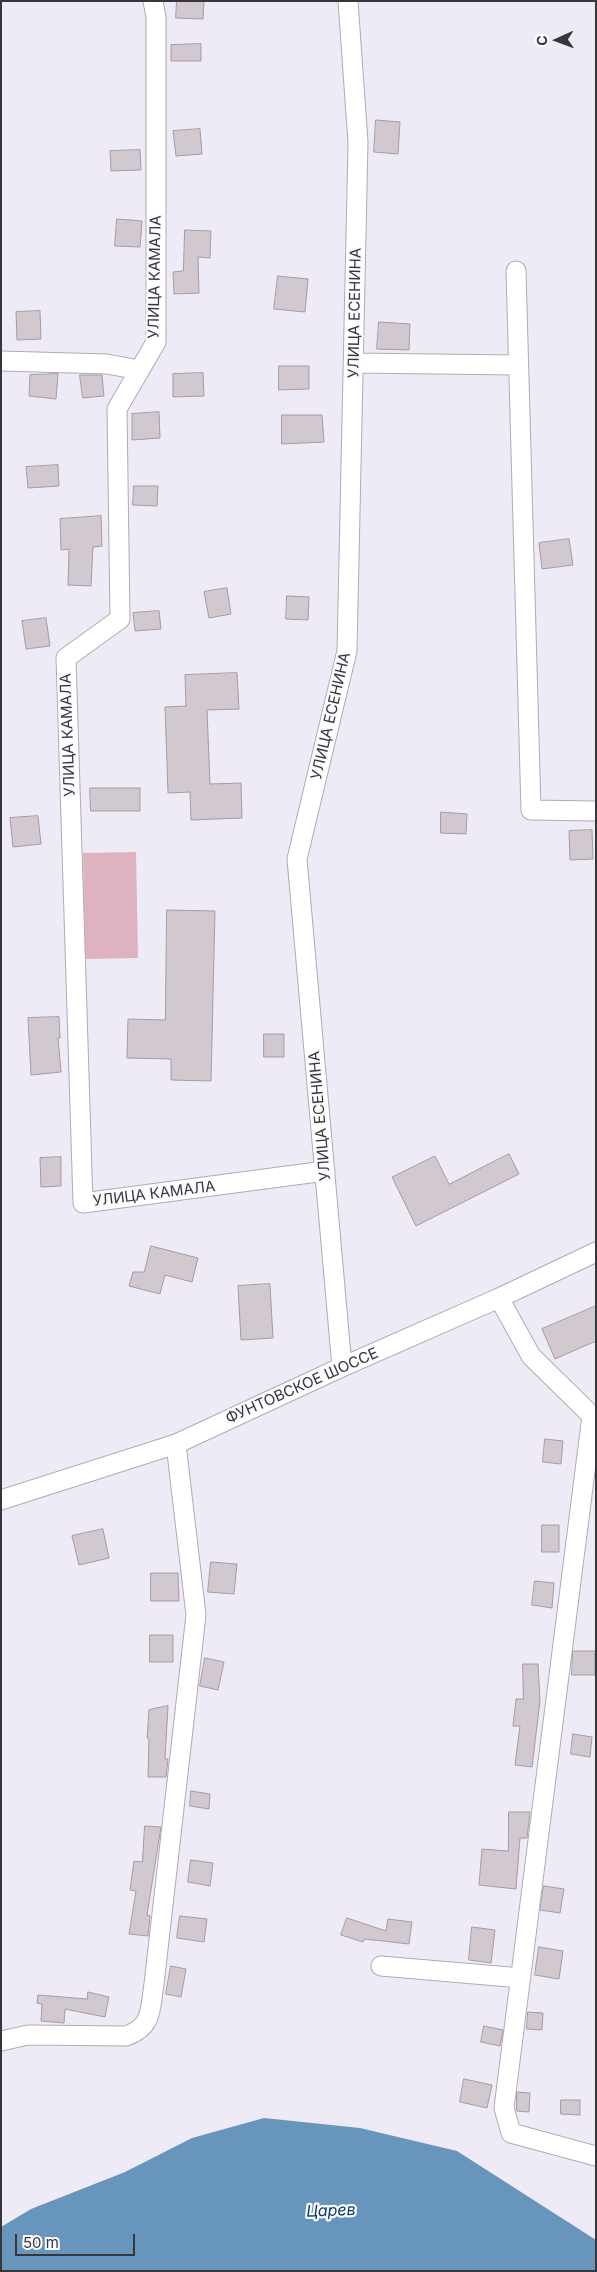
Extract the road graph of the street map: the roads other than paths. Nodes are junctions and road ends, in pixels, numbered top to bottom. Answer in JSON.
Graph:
{"nodes":[{"id":1,"x":153,"y":1,"type":"edge"},
{"id":2,"x":348,"y":1,"type":"edge"},
{"id":3,"x":516,"y":270,"type":"dead end"},
{"id":4,"x":1,"y":361,"type":"edge"},
{"id":5,"x":354,"y":364,"type":"junction"},
{"id":6,"x":518,"y":364,"type":"junction"},
{"id":7,"x":139,"y":370,"type":"junction"},
{"id":8,"x":596,"y":811,"type":"edge"},
{"id":9,"x":325,"y":1171,"type":"junction"},
{"id":10,"x":596,"y":1252,"type":"edge"},
{"id":11,"x":499,"y":1298,"type":"junction"},
{"id":12,"x":342,"y":1367,"type":"junction"},
{"id":13,"x":594,"y":1416,"type":"edge"},
{"id":14,"x":176,"y":1444,"type":"junction"},
{"id":15,"x":1,"y":1500,"type":"edge"},
{"id":16,"x":381,"y":1966,"type":"dead end"},
{"id":17,"x":520,"y":1978,"type":"junction"},
{"id":18,"x":1,"y":2041,"type":"edge"},
{"id":19,"x":596,"y":2156,"type":"edge"}],
"edges":[{"from":1,"to":7,"type":"street","name":"УЛИЦА КАМАЛА"},
{"from":2,"to":5,"type":"street","name":"УЛИЦА ЕСЕНИНА"},
{"from":3,"to":6,"type":"street"},
{"from":4,"to":7,"type":"street"},
{"from":5,"to":6,"type":"street"},
{"from":5,"to":9,"type":"street","name":"УЛИЦА ЕСЕНИНА"},
{"from":6,"to":8,"type":"street"},
{"from":7,"to":9,"type":"street","name":"УЛИЦА КАМАЛА"},
{"from":9,"to":12,"type":"street","name":"УЛИЦА ЕСЕНИНА"},
{"from":10,"to":11,"type":"street","name":"ФУНТОВСКОЕ ШОССЕ"},
{"from":11,"to":12,"type":"street","name":"ФУНТОВСКОЕ ШОССЕ"},
{"from":11,"to":13,"type":"street"},
{"from":12,"to":14,"type":"street","name":"ФУНТОВСКОЕ ШОССЕ"},
{"from":13,"to":17,"type":"street"},
{"from":14,"to":15,"type":"street","name":"ФУНТОВСКОЕ ШОССЕ"},
{"from":14,"to":18,"type":"street"},
{"from":16,"to":17,"type":"street"},
{"from":17,"to":19,"type":"street"}]}
